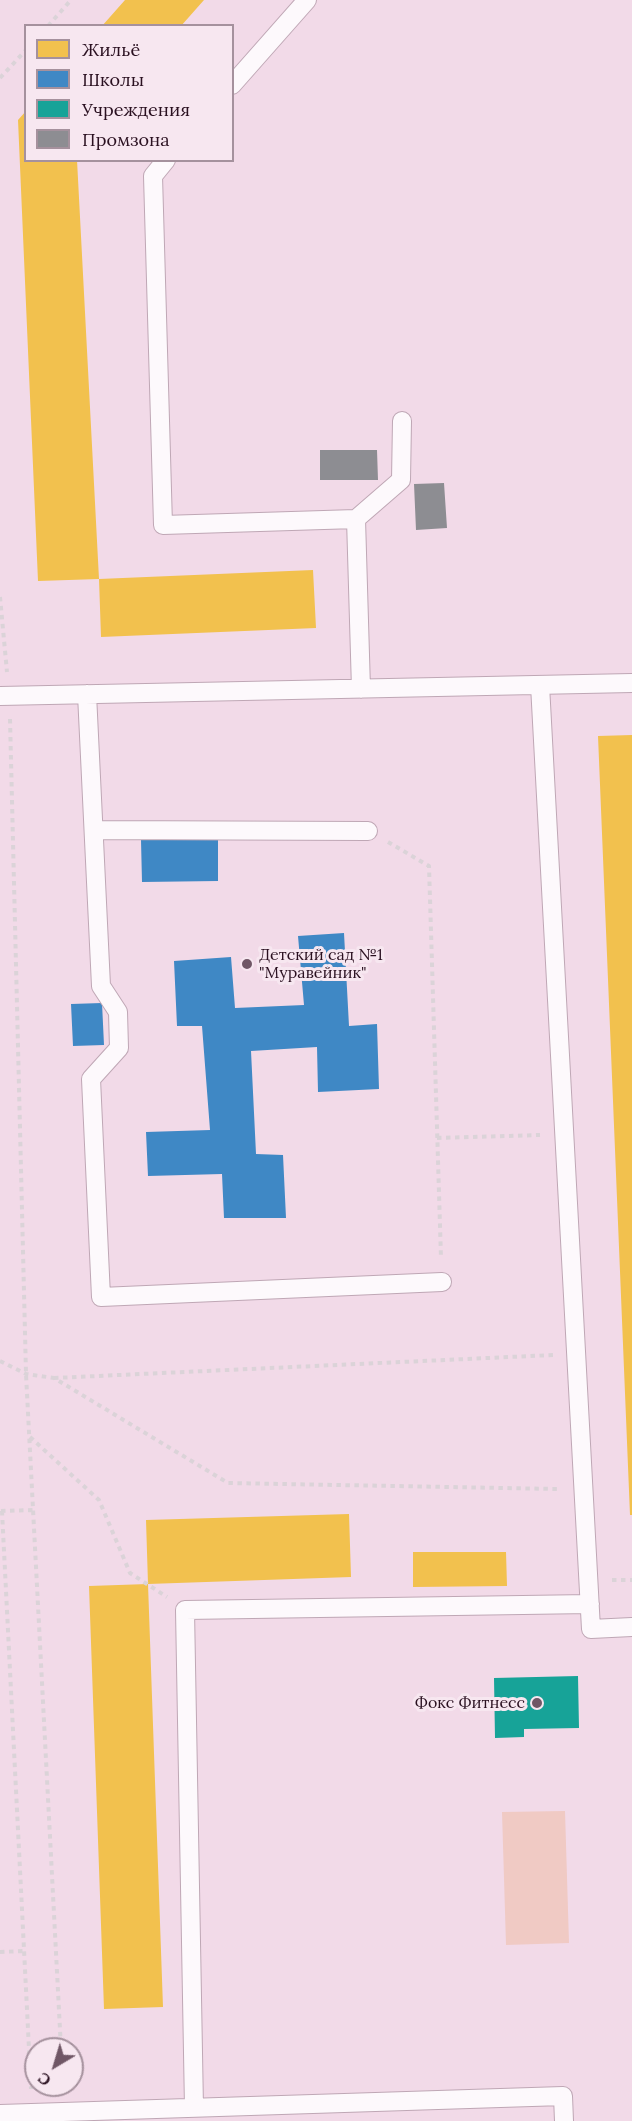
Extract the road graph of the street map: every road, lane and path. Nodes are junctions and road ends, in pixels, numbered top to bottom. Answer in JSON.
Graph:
{"nodes":[{"id":1,"x":71,"y":0,"type":"edge"},
{"id":2,"x":307,"y":0,"type":"edge"},
{"id":3,"x":50,"y":24,"type":"edge"},
{"id":4,"x":24,"y":52,"type":"edge"},
{"id":5,"x":0,"y":78,"type":"edge"},
{"id":6,"x":234,"y":83,"type":"edge"},
{"id":7,"x":164,"y":162,"type":"edge"},
{"id":8,"x":402,"y":421,"type":"dead end"},
{"id":9,"x":356,"y":519,"type":"junction"},
{"id":10,"x":0,"y":597,"type":"edge"},
{"id":11,"x":632,"y":683,"type":"edge"},
{"id":12,"x":540,"y":686,"type":"junction"},
{"id":13,"x":361,"y":689,"type":"junction"},
{"id":14,"x":87,"y":694,"type":"junction"},
{"id":15,"x":5,"y":695,"type":"edge"},
{"id":16,"x":94,"y":830,"type":"junction"},
{"id":17,"x":368,"y":831,"type":"joint"},
{"id":18,"x":565,"y":1135,"type":"junction"},
{"id":19,"x":437,"y":1138,"type":"junction"},
{"id":20,"x":441,"y":1282,"type":"joint"},
{"id":21,"x":576,"y":1354,"type":"junction"},
{"id":22,"x":0,"y":1361,"type":"edge"},
{"id":23,"x":26,"y":1374,"type":"junction"},
{"id":24,"x":54,"y":1378,"type":"junction"},
{"id":25,"x":29,"y":1436,"type":"junction"},
{"id":26,"x":584,"y":1489,"type":"junction"},
{"id":27,"x":33,"y":1510,"type":"junction"},
{"id":28,"x":1,"y":1511,"type":"edge"},
{"id":29,"x":590,"y":1604,"type":"junction"},
{"id":30,"x":185,"y":1610,"type":"junction"},
{"id":31,"x":632,"y":1627,"type":"edge"},
{"id":32,"x":24,"y":1951,"type":"junction"},
{"id":33,"x":0,"y":1952,"type":"edge"},
{"id":34,"x":59,"y":2037,"type":"edge"},
{"id":35,"x":194,"y":2108,"type":"junction"},
{"id":36,"x":32,"y":2113,"type":"junction"},
{"id":37,"x":0,"y":2114,"type":"edge"},
{"id":38,"x":564,"y":2121,"type":"edge"}],
"edges":[{"from":1,"to":3,"type":"path"},
{"from":2,"to":6,"type":"lane"},
{"from":4,"to":5,"type":"path"},
{"from":7,"to":9,"type":"lane"},
{"from":8,"to":9,"type":"lane"},
{"from":9,"to":13,"type":"lane"},
{"from":10,"to":15,"type":"path"},
{"from":11,"to":12,"type":"lane"},
{"from":12,"to":13,"type":"lane"},
{"from":12,"to":18,"type":"lane"},
{"from":13,"to":14,"type":"lane"},
{"from":14,"to":15,"type":"lane"},
{"from":14,"to":16,"type":"lane"},
{"from":15,"to":23,"type":"path"},
{"from":16,"to":17,"type":"lane"},
{"from":16,"to":20,"type":"lane"},
{"from":17,"to":19,"type":"path"},
{"from":18,"to":19,"type":"path"},
{"from":18,"to":21,"type":"lane"},
{"from":19,"to":20,"type":"path"},
{"from":21,"to":24,"type":"path"},
{"from":21,"to":26,"type":"lane"},
{"from":22,"to":23,"type":"path"},
{"from":23,"to":24,"type":"path"},
{"from":23,"to":25,"type":"path"},
{"from":24,"to":26,"type":"path"},
{"from":25,"to":27,"type":"path"},
{"from":25,"to":30,"type":"path"},
{"from":26,"to":29,"type":"lane"},
{"from":27,"to":28,"type":"path"},
{"from":27,"to":34,"type":"path"},
{"from":28,"to":32,"type":"path"},
{"from":29,"to":30,"type":"lane"},
{"from":29,"to":31,"type":"lane"},
{"from":30,"to":35,"type":"lane"},
{"from":32,"to":33,"type":"path"},
{"from":32,"to":36,"type":"path"},
{"from":35,"to":36,"type":"lane"},
{"from":35,"to":38,"type":"lane"},
{"from":36,"to":37,"type":"lane"}]}
